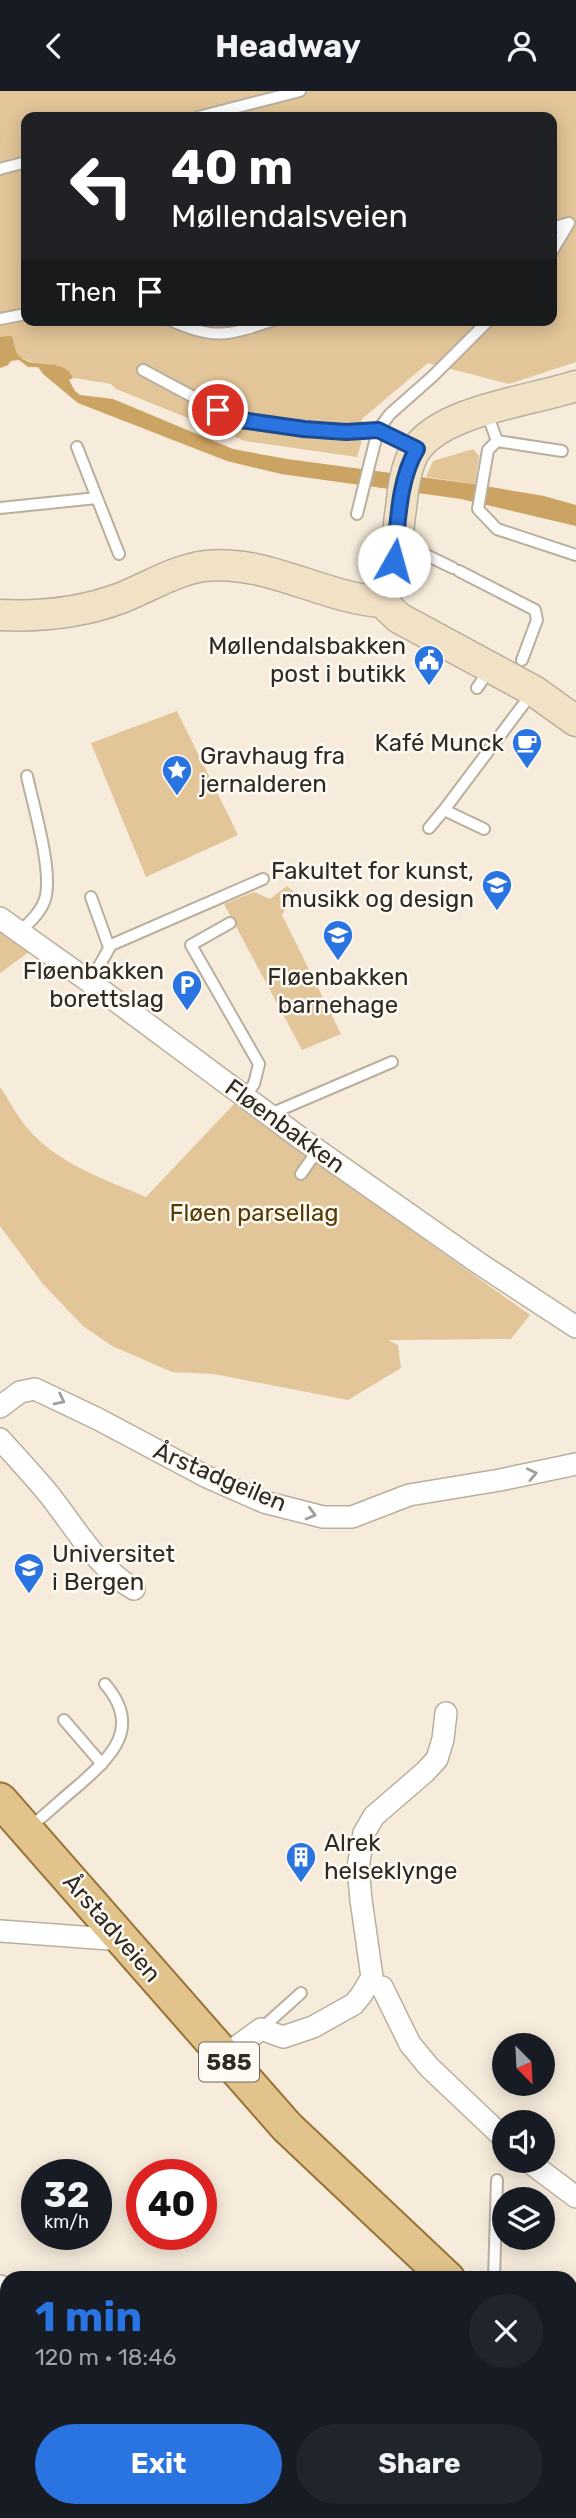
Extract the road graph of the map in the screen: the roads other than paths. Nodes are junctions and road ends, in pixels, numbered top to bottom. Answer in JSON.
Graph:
{"nodes":[{"id":1,"x":300,"y":91,"type":"edge"},
{"id":2,"x":218,"y":112,"type":"edge"},
{"id":3,"x":21,"y":163,"type":"edge"},
{"id":4,"x":0,"y":169,"type":"edge"},
{"id":5,"x":557,"y":226,"type":"edge"},
{"id":6,"x":557,"y":243,"type":"edge"},
{"id":7,"x":21,"y":315,"type":"edge"},
{"id":8,"x":0,"y":319,"type":"edge"},
{"id":9,"x":185,"y":326,"type":"edge"},
{"id":10,"x":251,"y":326,"type":"edge"},
{"id":11,"x":483,"y":326,"type":"edge"},
{"id":12,"x":143,"y":370,"type":"dead end"},
{"id":13,"x":576,"y":386,"type":"edge"},
{"id":14,"x":486,"y":410,"type":"junction"},
{"id":15,"x":378,"y":430,"type":"junction"},
{"id":16,"x":497,"y":441,"type":"junction"},
{"id":17,"x":76,"y":447,"type":"dead end"},
{"id":18,"x":562,"y":451,"type":"dead end"},
{"id":19,"x":409,"y":472,"type":"junction"},
{"id":20,"x":97,"y":498,"type":"junction"},
{"id":21,"x":0,"y":508,"type":"edge"},
{"id":22,"x":357,"y":514,"type":"dead end"},
{"id":23,"x":395,"y":550,"type":"junction"},
{"id":24,"x":118,"y":554,"type":"dead end"},
{"id":25,"x":576,"y":555,"type":"edge"},
{"id":26,"x":382,"y":602,"type":"junction"},
{"id":27,"x":0,"y":615,"type":"edge"},
{"id":28,"x":522,"y":660,"type":"dead end"},
{"id":29,"x":534,"y":691,"type":"junction"},
{"id":30,"x":576,"y":721,"type":"edge"},
{"id":31,"x":27,"y":776,"type":"dead end"},
{"id":32,"x":444,"y":810,"type":"junction"},
{"id":33,"x":429,"y":828,"type":"dead end"},
{"id":34,"x":484,"y":829,"type":"dead end"},
{"id":35,"x":263,"y":879,"type":"dead end"},
{"id":36,"x":91,"y":897,"type":"dead end"},
{"id":37,"x":0,"y":918,"type":"edge"},
{"id":38,"x":230,"y":923,"type":"dead end"},
{"id":39,"x":19,"y":932,"type":"junction"},
{"id":40,"x":109,"y":947,"type":"junction"},
{"id":41,"x":90,"y":982,"type":"junction"},
{"id":42,"x":392,"y":1062,"type":"dead end"},
{"id":43,"x":244,"y":1097,"type":"junction"},
{"id":44,"x":268,"y":1115,"type":"junction"},
{"id":45,"x":317,"y":1151,"type":"junction"},
{"id":46,"x":301,"y":1174,"type":"dead end"},
{"id":47,"x":576,"y":1327,"type":"edge"},
{"id":48,"x":0,"y":1407,"type":"edge"},
{"id":49,"x":0,"y":1439,"type":"edge"},
{"id":50,"x":576,"y":1464,"type":"edge"},
{"id":51,"x":134,"y":1589,"type":"dead end"},
{"id":52,"x":105,"y":1684,"type":"dead end"},
{"id":53,"x":446,"y":1713,"type":"dead end"},
{"id":54,"x":64,"y":1720,"type":"dead end"},
{"id":55,"x":102,"y":1764,"type":"junction"},
{"id":56,"x":0,"y":1800,"type":"edge"},
{"id":57,"x":27,"y":1830,"type":"junction"},
{"id":58,"x":0,"y":1931,"type":"edge"},
{"id":59,"x":123,"y":1940,"type":"junction"},
{"id":60,"x":383,"y":1987,"type":"dead end"},
{"id":61,"x":301,"y":1993,"type":"dead end"},
{"id":62,"x":261,"y":2029,"type":"junction"},
{"id":63,"x":224,"y":2056,"type":"junction"},
{"id":64,"x":492,"y":2127,"type":"edge"},
{"id":65,"x":544,"y":2173,"type":"edge"},
{"id":66,"x":497,"y":2180,"type":"dead end"},
{"id":67,"x":576,"y":2197,"type":"edge"},
{"id":68,"x":439,"y":2271,"type":"edge"},
{"id":69,"x":494,"y":2271,"type":"edge"}],
"edges":[{"from":1,"to":2,"type":"lane"},
{"from":3,"to":4,"type":"lane"},
{"from":5,"to":6,"type":"lane"},
{"from":7,"to":8,"type":"lane"},
{"from":9,"to":10,"type":"lane"},
{"from":11,"to":15,"type":"lane"},
{"from":12,"to":15,"type":"lane"},
{"from":13,"to":14,"type":"street"},
{"from":14,"to":16,"type":"lane"},
{"from":14,"to":19,"type":"street"},
{"from":15,"to":19,"type":"lane"},
{"from":15,"to":22,"type":"lane"},
{"from":16,"to":18,"type":"lane"},
{"from":16,"to":25,"type":"lane"},
{"from":17,"to":20,"type":"lane"},
{"from":19,"to":23,"type":"street"},
{"from":20,"to":21,"type":"lane"},
{"from":20,"to":24,"type":"lane"},
{"from":23,"to":26,"type":"street"},
{"from":23,"to":28,"type":"lane"},
{"from":26,"to":27,"type":"street"},
{"from":26,"to":29,"type":"street"},
{"from":29,"to":30,"type":"street"},
{"from":29,"to":32,"type":"lane"},
{"from":31,"to":39,"type":"lane"},
{"from":32,"to":33,"type":"lane"},
{"from":32,"to":34,"type":"lane"},
{"from":35,"to":40,"type":"lane"},
{"from":36,"to":40,"type":"lane"},
{"from":37,"to":39,"type":"street","name":"Fløenbakken"},
{"from":38,"to":43,"type":"lane"},
{"from":39,"to":41,"type":"street","name":"Fløenbakken"},
{"from":40,"to":41,"type":"lane"},
{"from":41,"to":43,"type":"street","name":"Fløenbakken"},
{"from":42,"to":44,"type":"lane"},
{"from":43,"to":44,"type":"street","name":"Fløenbakken"},
{"from":44,"to":45,"type":"street","name":"Fløenbakken"},
{"from":45,"to":46,"type":"lane"},
{"from":45,"to":47,"type":"street","name":"Fløenbakken"},
{"from":48,"to":50,"type":"street","name":"Årstadgeilen","one_way":true},
{"from":49,"to":51,"type":"street"},
{"from":52,"to":55,"type":"lane"},
{"from":53,"to":62,"type":"street"},
{"from":54,"to":55,"type":"lane"},
{"from":55,"to":57,"type":"lane"},
{"from":56,"to":57,"type":"main road","name":"Årstadveien","number":"585"},
{"from":57,"to":59,"type":"main road","name":"Årstadveien","number":"585"},
{"from":58,"to":59,"type":"street"},
{"from":59,"to":63,"type":"main road","name":"Årstadveien","number":"585"},
{"from":60,"to":64,"type":"street"},
{"from":61,"to":62,"type":"lane"},
{"from":62,"to":63,"type":"street"},
{"from":63,"to":68,"type":"main road","name":"Årstadveien","number":"585"},
{"from":65,"to":67,"type":"street"},
{"from":66,"to":69,"type":"lane"}]}
